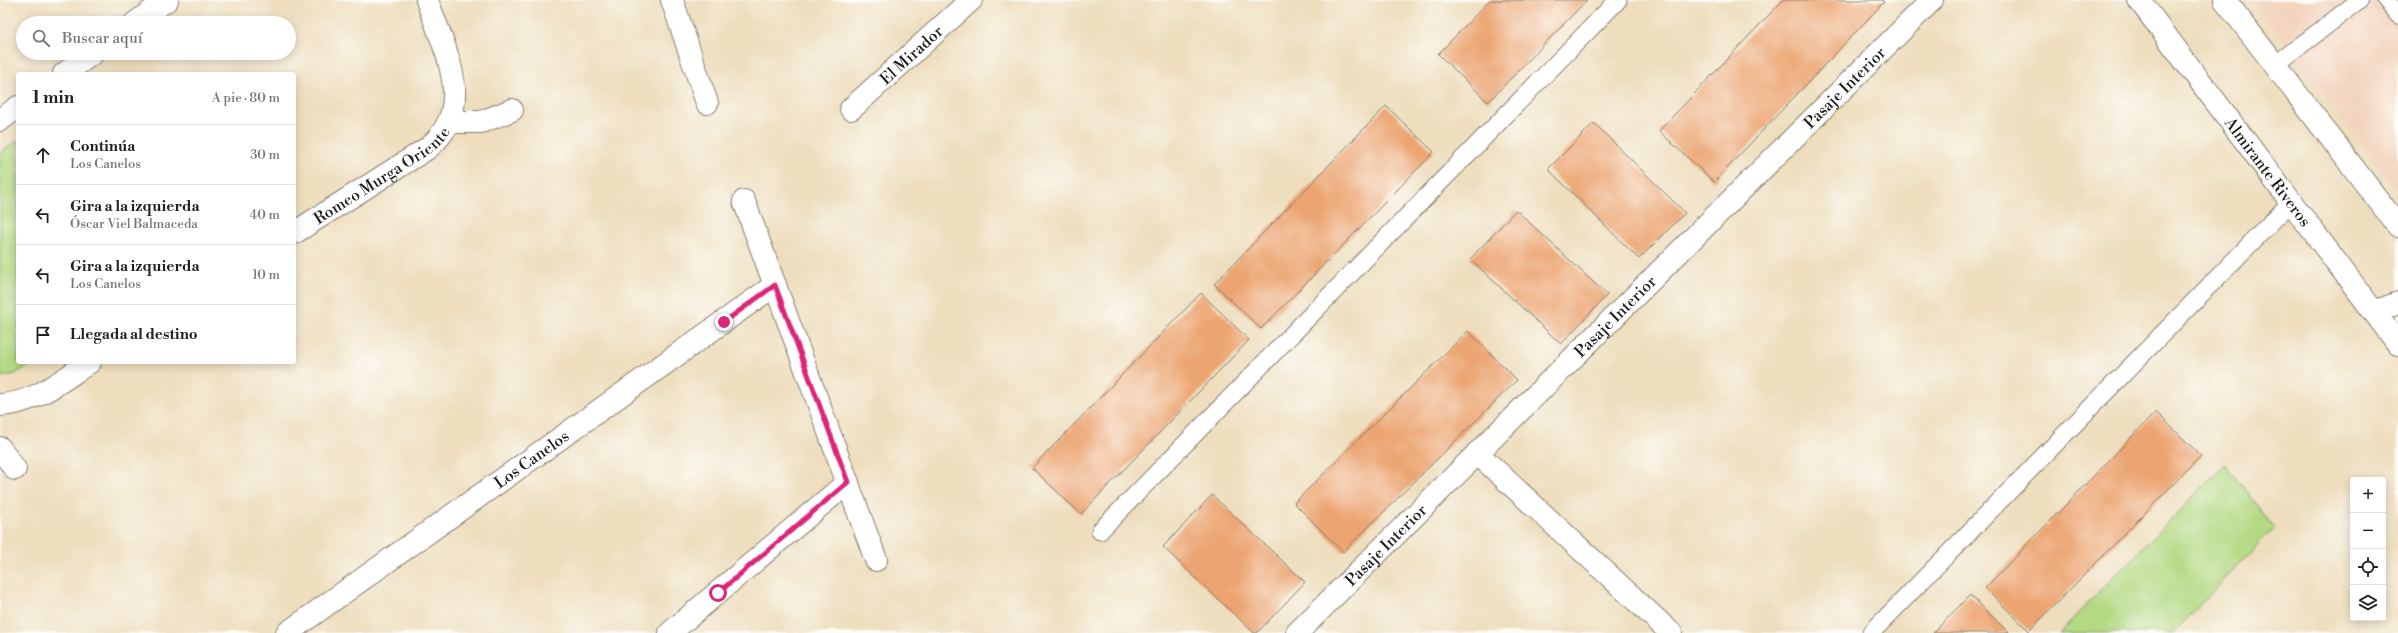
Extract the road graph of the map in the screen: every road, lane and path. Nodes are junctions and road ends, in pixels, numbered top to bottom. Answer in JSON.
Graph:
{"nodes":[{"id":1,"x":167,"y":0,"type":"edge"},
{"id":2,"x":427,"y":0,"type":"edge"},
{"id":3,"x":672,"y":0,"type":"edge"},
{"id":4,"x":971,"y":0,"type":"edge"},
{"id":5,"x":1618,"y":0,"type":"edge"},
{"id":6,"x":1932,"y":0,"type":"edge"},
{"id":7,"x":2139,"y":0,"type":"edge"},
{"id":8,"x":2225,"y":0,"type":"edge"},
{"id":9,"x":2360,"y":0,"type":"edge"},
{"id":10,"x":2386,"y":0,"type":"edge"},
{"id":11,"x":2398,"y":15,"type":"edge"},
{"id":12,"x":145,"y":16,"type":"edge"},
{"id":13,"x":83,"y":60,"type":"edge"},
{"id":14,"x":2275,"y":64,"type":"junction"},
{"id":15,"x":67,"y":72,"type":"edge"},
{"id":16,"x":707,"y":103,"type":"dead end"},
{"id":17,"x":16,"y":108,"type":"edge"},
{"id":18,"x":851,"y":109,"type":"dead end"},
{"id":19,"x":512,"y":110,"type":"dead end"},
{"id":20,"x":0,"y":120,"type":"edge"},
{"id":21,"x":450,"y":122,"type":"junction"},
{"id":22,"x":744,"y":201,"type":"dead end"},
{"id":23,"x":2291,"y":202,"type":"junction"},
{"id":24,"x":2398,"y":226,"type":"edge"},
{"id":25,"x":296,"y":232,"type":"edge"},
{"id":26,"x":775,"y":285,"type":"junction"},
{"id":27,"x":2398,"y":303,"type":"edge"},
{"id":28,"x":2374,"y":312,"type":"junction"},
{"id":29,"x":2398,"y":344,"type":"edge"},
{"id":30,"x":87,"y":364,"type":"edge"},
{"id":31,"x":0,"y":405,"type":"edge"},
{"id":32,"x":0,"y":448,"type":"edge"},
{"id":33,"x":1477,"y":453,"type":"junction"},
{"id":34,"x":15,"y":469,"type":"dead end"},
{"id":35,"x":848,"y":482,"type":"junction"},
{"id":36,"x":1100,"y":531,"type":"dead end"},
{"id":37,"x":876,"y":560,"type":"dead end"},
{"id":38,"x":287,"y":633,"type":"edge"},
{"id":39,"x":670,"y":633,"type":"edge"},
{"id":40,"x":1297,"y":633,"type":"edge"},
{"id":41,"x":1671,"y":633,"type":"edge"},
{"id":42,"x":1871,"y":633,"type":"edge"}],
"edges":[{"from":1,"to":12,"type":"street"},
{"from":2,"to":21,"type":"street"},
{"from":3,"to":16,"type":"street"},
{"from":4,"to":18,"type":"street","name":"El Mirador"},
{"from":5,"to":36,"type":"lane"},
{"from":6,"to":33,"type":"street","name":"Pasaje Interior"},
{"from":7,"to":23,"type":"street","name":"Almirante Riveros"},
{"from":8,"to":14,"type":"street"},
{"from":9,"to":14,"type":"lane"},
{"from":10,"to":11,"type":"lane"},
{"from":13,"to":15,"type":"street"},
{"from":14,"to":24,"type":"street"},
{"from":17,"to":20,"type":"street"},
{"from":19,"to":21,"type":"street","name":"Romeo Murga Oriente"},
{"from":21,"to":25,"type":"street","name":"Romeo Murga Oriente"},
{"from":22,"to":26,"type":"street"},
{"from":23,"to":28,"type":"street","name":"Almirante Riveros"},
{"from":23,"to":42,"type":"lane"},
{"from":26,"to":35,"type":"street"},
{"from":26,"to":38,"type":"street","name":"Los Canelos"},
{"from":27,"to":28,"type":"street"},
{"from":28,"to":29,"type":"street","name":"Almirante Riveros"},
{"from":30,"to":31,"type":"street"},
{"from":32,"to":34,"type":"street"},
{"from":33,"to":40,"type":"street","name":"Pasaje Interior"},
{"from":33,"to":41,"type":"street"},
{"from":35,"to":37,"type":"street"},
{"from":35,"to":39,"type":"street"}]}
